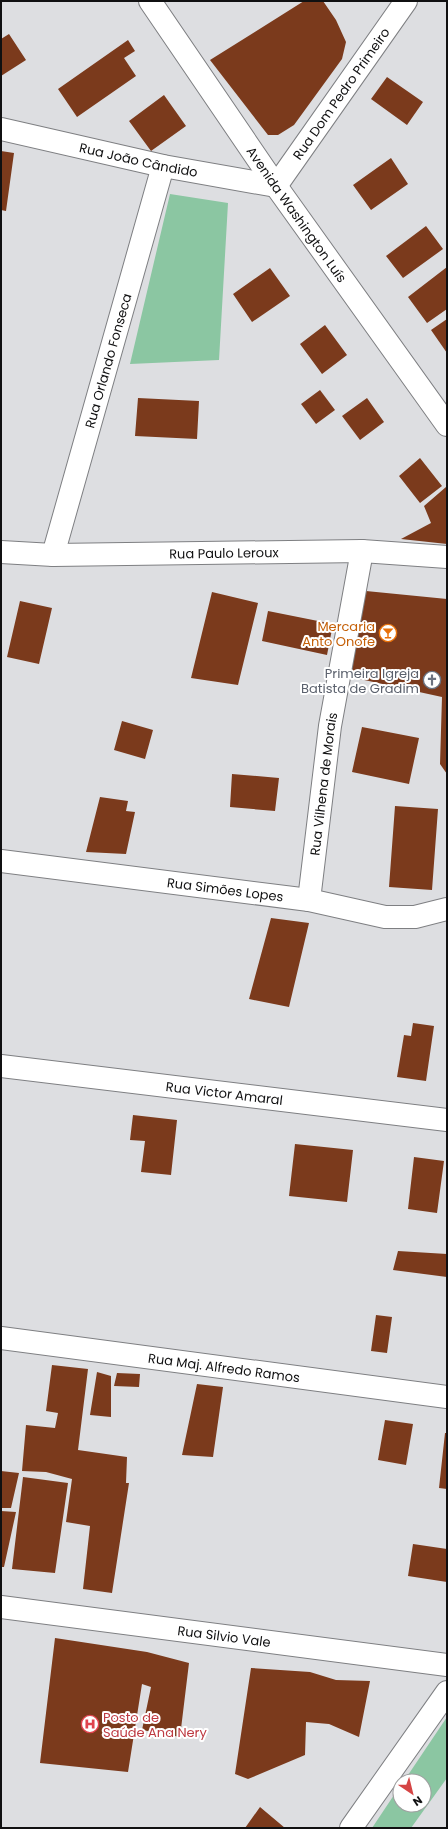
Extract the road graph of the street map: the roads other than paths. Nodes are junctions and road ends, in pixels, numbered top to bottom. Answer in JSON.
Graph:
{"nodes":[{"id":1,"x":150,"y":1,"type":"edge"},
{"id":2,"x":406,"y":1,"type":"edge"},
{"id":3,"x":1,"y":129,"type":"edge"},
{"id":4,"x":163,"y":166,"type":"junction"},
{"id":5,"x":276,"y":186,"type":"junction"},
{"id":6,"x":447,"y":425,"type":"edge"},
{"id":7,"x":362,"y":551,"type":"junction"},
{"id":8,"x":1,"y":552,"type":"edge"},
{"id":9,"x":53,"y":555,"type":"junction"},
{"id":10,"x":447,"y":557,"type":"edge"},
{"id":11,"x":1,"y":861,"type":"edge"},
{"id":12,"x":308,"y":900,"type":"junction"},
{"id":13,"x":447,"y":909,"type":"edge"},
{"id":14,"x":1,"y":1066,"type":"edge"},
{"id":15,"x":447,"y":1120,"type":"edge"},
{"id":16,"x":1,"y":1338,"type":"edge"},
{"id":17,"x":447,"y":1397,"type":"edge"},
{"id":18,"x":1,"y":1606,"type":"edge"},
{"id":19,"x":447,"y":1665,"type":"edge"},
{"id":20,"x":447,"y":1692,"type":"edge"},
{"id":21,"x":351,"y":1828,"type":"edge"}],
"edges":[{"from":1,"to":5,"type":"street","name":"Avenida Washington Luís"},
{"from":2,"to":5,"type":"street","name":"Rua Dom Pedro Primeiro"},
{"from":3,"to":4,"type":"street","name":"Rua João Cândido"},
{"from":4,"to":5,"type":"street","name":"Rua João Cândido"},
{"from":4,"to":9,"type":"street","name":"Rua Orlando Fonseca"},
{"from":5,"to":6,"type":"street","name":"Avenida Washington Luís"},
{"from":7,"to":9,"type":"street","name":"Rua Paulo Leroux"},
{"from":7,"to":10,"type":"street","name":"Rua Paulo Leroux"},
{"from":7,"to":12,"type":"street","name":"Rua Vilhena de Morais"},
{"from":8,"to":9,"type":"street","name":"Rua Paulo Leroux"},
{"from":11,"to":12,"type":"street","name":"Rua Simões Lopes"},
{"from":12,"to":13,"type":"street","name":"Rua Simões Lopes"},
{"from":14,"to":15,"type":"street","name":"Rua Victor Amaral"},
{"from":16,"to":17,"type":"street","name":"Rua Maj. Alfredo Ramos"},
{"from":18,"to":19,"type":"street","name":"Rua Silvio Vale"},
{"from":20,"to":21,"type":"street"}]}
